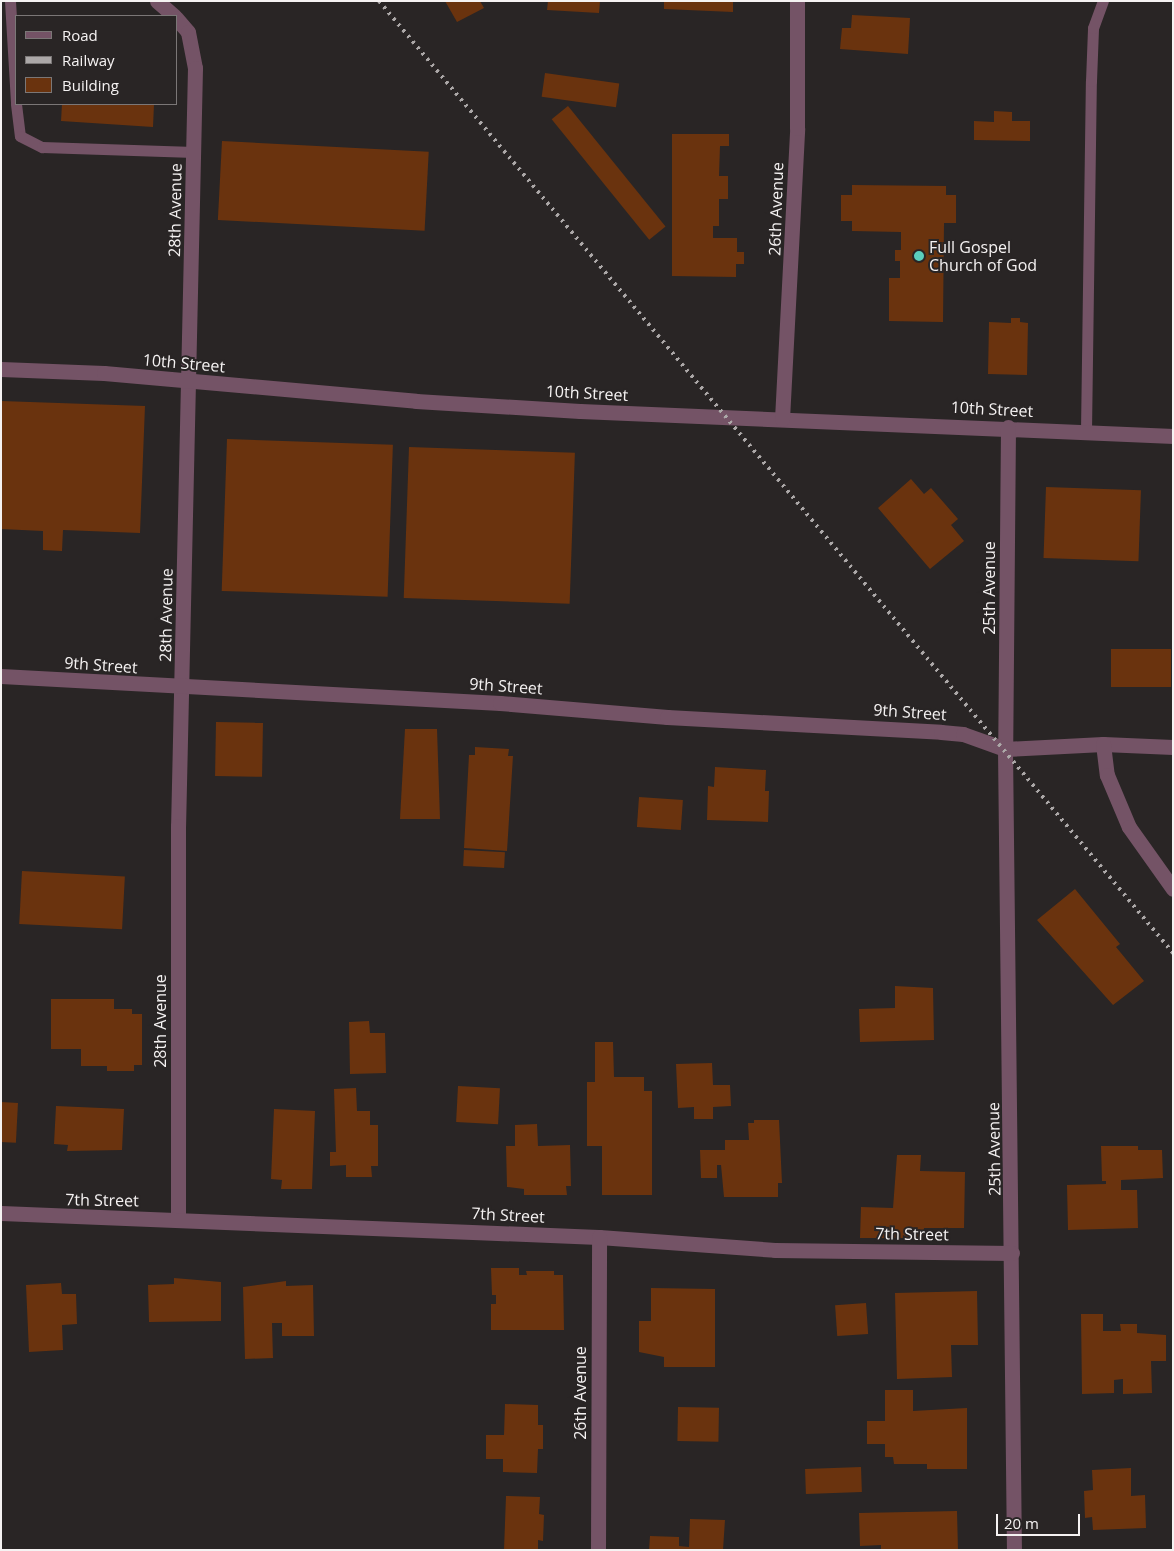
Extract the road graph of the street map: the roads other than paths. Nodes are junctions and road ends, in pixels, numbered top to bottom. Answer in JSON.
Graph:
{"nodes":[{"id":1,"x":10,"y":1,"type":"edge"},
{"id":2,"x":797,"y":1,"type":"edge"},
{"id":3,"x":1103,"y":1,"type":"edge"},
{"id":4,"x":178,"y":21,"type":"edge"},
{"id":5,"x":15,"y":86,"type":"edge"},
{"id":6,"x":16,"y":105,"type":"edge"},
{"id":7,"x":194,"y":152,"type":"junction"},
{"id":8,"x":1,"y":369,"type":"edge"},
{"id":9,"x":190,"y":381,"type":"junction"},
{"id":10,"x":782,"y":419,"type":"junction"},
{"id":11,"x":1008,"y":427,"type":"junction"},
{"id":12,"x":1086,"y":431,"type":"junction"},
{"id":13,"x":1173,"y":436,"type":"edge"},
{"id":14,"x":1,"y":676,"type":"edge"},
{"id":15,"x":182,"y":688,"type":"junction"},
{"id":16,"x":1103,"y":744,"type":"junction"},
{"id":17,"x":1173,"y":746,"type":"edge"},
{"id":18,"x":1005,"y":749,"type":"junction"},
{"id":19,"x":1173,"y":889,"type":"edge"},
{"id":20,"x":1,"y":1214,"type":"edge"},
{"id":21,"x":178,"y":1218,"type":"junction"},
{"id":22,"x":599,"y":1237,"type":"junction"},
{"id":23,"x":1012,"y":1253,"type":"junction"},
{"id":24,"x":598,"y":1550,"type":"edge"},
{"id":25,"x":1014,"y":1550,"type":"edge"}],
"edges":[{"from":1,"to":5,"type":"lane"},
{"from":2,"to":10,"type":"street","name":"26th Avenue"},
{"from":3,"to":12,"type":"lane"},
{"from":4,"to":7,"type":"street","name":"28th Avenue"},
{"from":6,"to":7,"type":"lane"},
{"from":7,"to":9,"type":"street","name":"28th Avenue"},
{"from":8,"to":9,"type":"street","name":"10th Street"},
{"from":9,"to":10,"type":"street","name":"10th Street"},
{"from":9,"to":15,"type":"street","name":"28th Avenue"},
{"from":10,"to":11,"type":"street","name":"10th Street"},
{"from":11,"to":12,"type":"street","name":"10th Street"},
{"from":11,"to":18,"type":"street","name":"25th Avenue"},
{"from":12,"to":13,"type":"street","name":"10th Street"},
{"from":14,"to":15,"type":"street","name":"9th Street"},
{"from":15,"to":18,"type":"street","name":"9th Street"},
{"from":15,"to":21,"type":"street","name":"28th Avenue"},
{"from":16,"to":17,"type":"street"},
{"from":16,"to":18,"type":"street"},
{"from":16,"to":19,"type":"street"},
{"from":18,"to":23,"type":"street","name":"25th Avenue"},
{"from":20,"to":21,"type":"street","name":"7th Street"},
{"from":21,"to":22,"type":"street","name":"7th Street"},
{"from":22,"to":23,"type":"street","name":"7th Street"},
{"from":22,"to":24,"type":"street","name":"26th Avenue"},
{"from":23,"to":25,"type":"street","name":"25th Avenue"}]}
